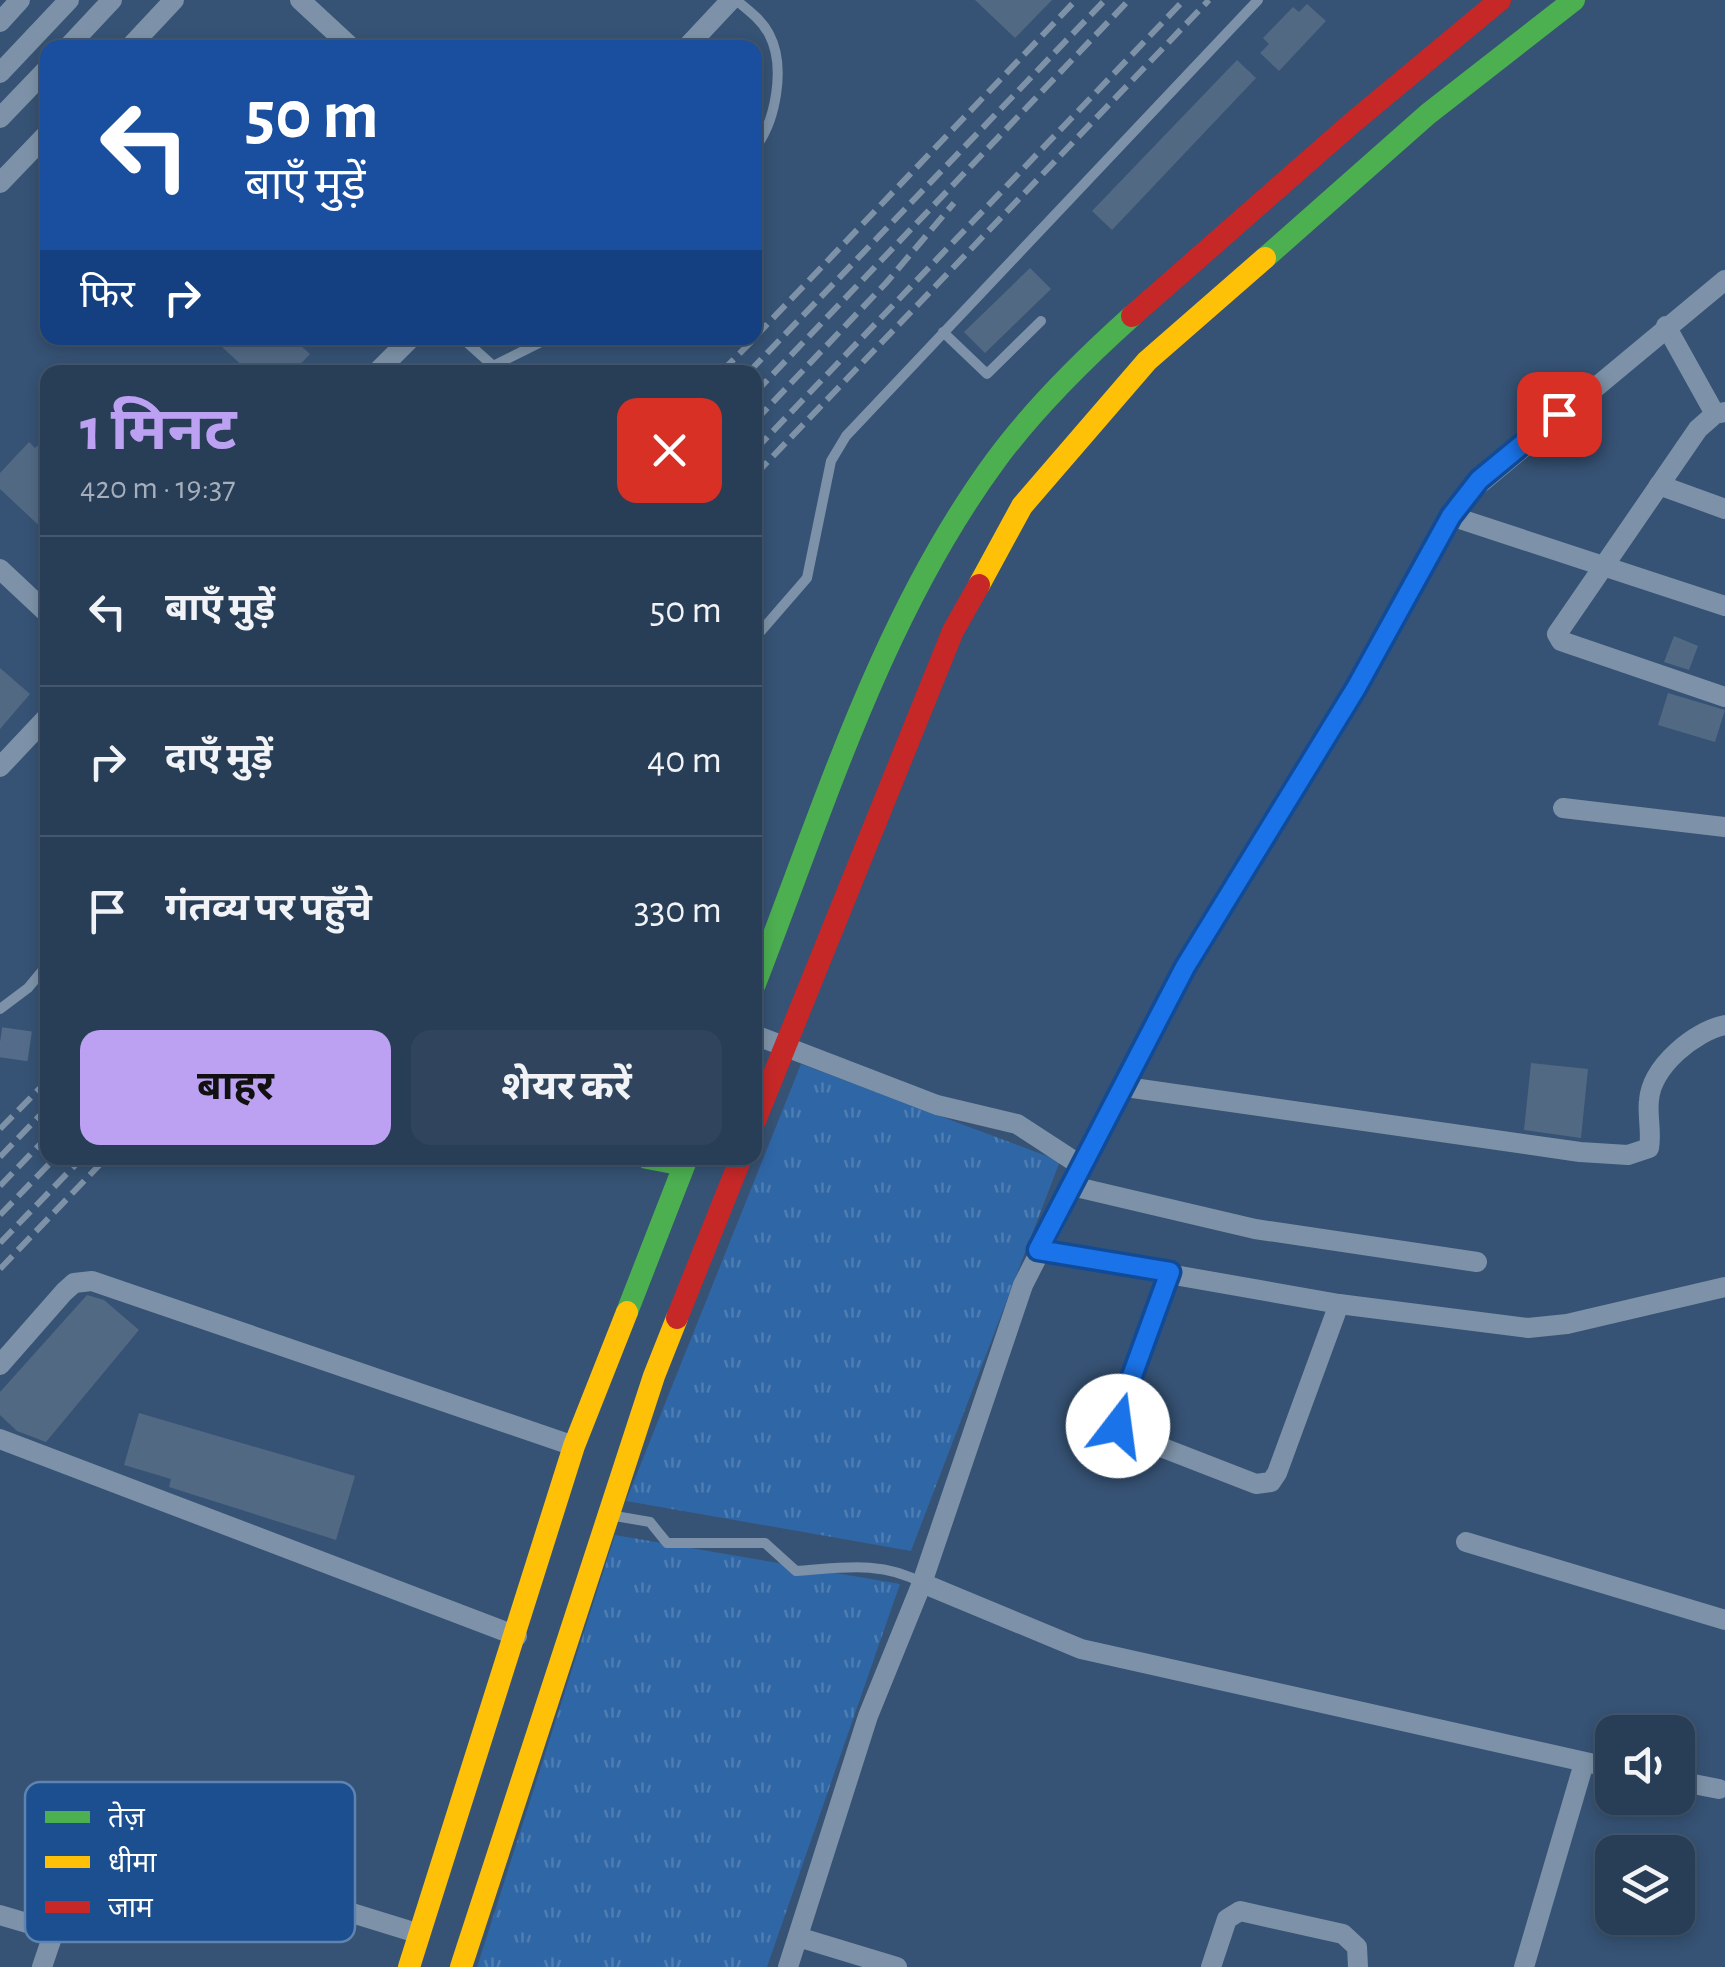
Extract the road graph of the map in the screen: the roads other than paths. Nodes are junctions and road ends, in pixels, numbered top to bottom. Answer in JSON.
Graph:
{"nodes":[{"id":1,"x":69,"y":0,"type":"edge"},
{"id":2,"x":112,"y":0,"type":"edge"},
{"id":3,"x":174,"y":0,"type":"edge"},
{"id":4,"x":300,"y":0,"type":"edge"},
{"id":5,"x":734,"y":0,"type":"edge"},
{"id":6,"x":1258,"y":0,"type":"edge"},
{"id":7,"x":1500,"y":0,"type":"edge"},
{"id":8,"x":1574,"y":0,"type":"edge"},
{"id":9,"x":17,"y":1,"type":"edge"},
{"id":10,"x":0,"y":22,"type":"edge"},
{"id":11,"x":74,"y":40,"type":"edge"},
{"id":12,"x":136,"y":40,"type":"edge"},
{"id":13,"x":343,"y":40,"type":"edge"},
{"id":14,"x":694,"y":40,"type":"edge"},
{"id":15,"x":0,"y":73,"type":"edge"},
{"id":16,"x":40,"y":76,"type":"edge"},
{"id":17,"x":0,"y":118,"type":"edge"},
{"id":18,"x":762,"y":139,"type":"edge"},
{"id":19,"x":40,"y":142,"type":"edge"},
{"id":20,"x":0,"y":183,"type":"edge"},
{"id":21,"x":1725,"y":280,"type":"edge"},
{"id":22,"x":1041,"y":321,"type":"dead end"},
{"id":23,"x":1666,"y":326,"type":"junction"},
{"id":24,"x":943,"y":332,"type":"junction"},
{"id":25,"x":399,"y":345,"type":"edge"},
{"id":26,"x":468,"y":345,"type":"edge"},
{"id":27,"x":536,"y":345,"type":"edge"},
{"id":28,"x":383,"y":365,"type":"edge"},
{"id":29,"x":486,"y":365,"type":"edge"},
{"id":30,"x":499,"y":365,"type":"edge"},
{"id":31,"x":1720,"y":413,"type":"edge"},
{"id":32,"x":1659,"y":486,"type":"junction"},
{"id":33,"x":1725,"y":509,"type":"edge"},
{"id":34,"x":1451,"y":516,"type":"junction"},
{"id":35,"x":1603,"y":566,"type":"junction"},
{"id":36,"x":0,"y":569,"type":"edge"},
{"id":37,"x":40,"y":606,"type":"edge"},
{"id":38,"x":1725,"y":606,"type":"edge"},
{"id":39,"x":762,"y":630,"type":"edge"},
{"id":40,"x":1725,"y":698,"type":"edge"},
{"id":41,"x":40,"y":724,"type":"edge"},
{"id":42,"x":0,"y":767,"type":"edge"},
{"id":43,"x":1563,"y":808,"type":"dead end"},
{"id":44,"x":1725,"y":827,"type":"edge"},
{"id":45,"x":762,"y":967,"type":"edge"},
{"id":46,"x":40,"y":974,"type":"edge"},
{"id":47,"x":0,"y":1010,"type":"edge"},
{"id":48,"x":1725,"y":1025,"type":"edge"},
{"id":49,"x":762,"y":1039,"type":"edge"},
{"id":50,"x":784,"y":1048,"type":"junction"},
{"id":51,"x":1126,"y":1087,"type":"junction"},
{"id":52,"x":762,"y":1103,"type":"edge"},
{"id":53,"x":684,"y":1165,"type":"edge"},
{"id":54,"x":738,"y":1165,"type":"edge"},
{"id":55,"x":1080,"y":1165,"type":"junction"},
{"id":56,"x":1072,"y":1186,"type":"junction"},
{"id":57,"x":1038,"y":1250,"type":"junction"},
{"id":58,"x":1477,"y":1262,"type":"dead end"},
{"id":59,"x":1170,"y":1272,"type":"junction"},
{"id":60,"x":1725,"y":1287,"type":"edge"},
{"id":61,"x":1339,"y":1304,"type":"junction"},
{"id":62,"x":0,"y":1366,"type":"edge"},
{"id":63,"x":0,"y":1438,"type":"edge"},
{"id":64,"x":574,"y":1446,"type":"junction"},
{"id":65,"x":609,"y":1514,"type":"junction"},
{"id":66,"x":1466,"y":1542,"type":"dead end"},
{"id":67,"x":922,"y":1584,"type":"junction"},
{"id":68,"x":1725,"y":1620,"type":"edge"},
{"id":69,"x":517,"y":1636,"type":"junction"},
{"id":70,"x":1584,"y":1763,"type":"junction"},
{"id":71,"x":1595,"y":1765,"type":"edge"},
{"id":72,"x":1695,"y":1784,"type":"edge"},
{"id":73,"x":1719,"y":1789,"type":"dead end"},
{"id":74,"x":355,"y":1914,"type":"edge"},
{"id":75,"x":0,"y":1915,"type":"edge"},
{"id":76,"x":25,"y":1922,"type":"edge"},
{"id":77,"x":420,"y":1934,"type":"junction"},
{"id":78,"x":798,"y":1937,"type":"junction"},
{"id":79,"x":50,"y":1942,"type":"edge"},
{"id":80,"x":42,"y":1967,"type":"edge"},
{"id":81,"x":409,"y":1967,"type":"edge"},
{"id":82,"x":461,"y":1967,"type":"edge"},
{"id":83,"x":788,"y":1967,"type":"edge"},
{"id":84,"x":896,"y":1967,"type":"edge"},
{"id":85,"x":1211,"y":1967,"type":"edge"},
{"id":86,"x":1358,"y":1967,"type":"edge"},
{"id":87,"x":1524,"y":1967,"type":"edge"}],
"edges":[{"from":1,"to":15,"type":"street"},
{"from":2,"to":11,"type":"street"},
{"from":3,"to":12,"type":"street"},
{"from":4,"to":13,"type":"street"},
{"from":5,"to":14,"type":"street"},
{"from":5,"to":18,"type":"lane"},
{"from":6,"to":24,"type":"lane"},
{"from":7,"to":45,"type":"street"},
{"from":8,"to":50,"type":"street"},
{"from":9,"to":10,"type":"street"},
{"from":16,"to":17,"type":"street"},
{"from":19,"to":20,"type":"street"},
{"from":21,"to":23,"type":"street"},
{"from":22,"to":24,"type":"lane"},
{"from":23,"to":31,"type":"street"},
{"from":23,"to":34,"type":"street"},
{"from":24,"to":39,"type":"lane"},
{"from":25,"to":28,"type":"street"},
{"from":26,"to":29,"type":"lane"},
{"from":27,"to":30,"type":"lane"},
{"from":31,"to":32,"type":"street"},
{"from":32,"to":33,"type":"street"},
{"from":32,"to":35,"type":"street"},
{"from":34,"to":35,"type":"street"},
{"from":34,"to":51,"type":"street"},
{"from":35,"to":38,"type":"street"},
{"from":35,"to":40,"type":"street"},
{"from":36,"to":37,"type":"street"},
{"from":41,"to":42,"type":"street"},
{"from":43,"to":44,"type":"street"},
{"from":46,"to":47,"type":"lane"},
{"from":48,"to":51,"type":"street"},
{"from":49,"to":50,"type":"street"},
{"from":50,"to":52,"type":"street"},
{"from":50,"to":55,"type":"street"},
{"from":51,"to":55,"type":"street"},
{"from":53,"to":64,"type":"street"},
{"from":54,"to":65,"type":"street"},
{"from":55,"to":56,"type":"street"},
{"from":56,"to":57,"type":"street"},
{"from":56,"to":58,"type":"street"},
{"from":57,"to":59,"type":"street"},
{"from":57,"to":67,"type":"street"},
{"from":59,"to":61,"type":"street"},
{"from":59,"to":61,"type":"street"},
{"from":60,"to":61,"type":"street"},
{"from":62,"to":64,"type":"street"},
{"from":63,"to":69,"type":"street"},
{"from":64,"to":69,"type":"street"},
{"from":65,"to":67,"type":"lane"},
{"from":65,"to":82,"type":"street"},
{"from":66,"to":68,"type":"street"},
{"from":67,"to":70,"type":"street"},
{"from":67,"to":78,"type":"street"},
{"from":69,"to":77,"type":"street"},
{"from":70,"to":71,"type":"street"},
{"from":70,"to":87,"type":"street"},
{"from":72,"to":73,"type":"street"},
{"from":74,"to":77,"type":"street"},
{"from":75,"to":76,"type":"street"},
{"from":77,"to":81,"type":"street"},
{"from":78,"to":83,"type":"street"},
{"from":78,"to":84,"type":"street"},
{"from":79,"to":80,"type":"street"},
{"from":85,"to":86,"type":"street"}]}
